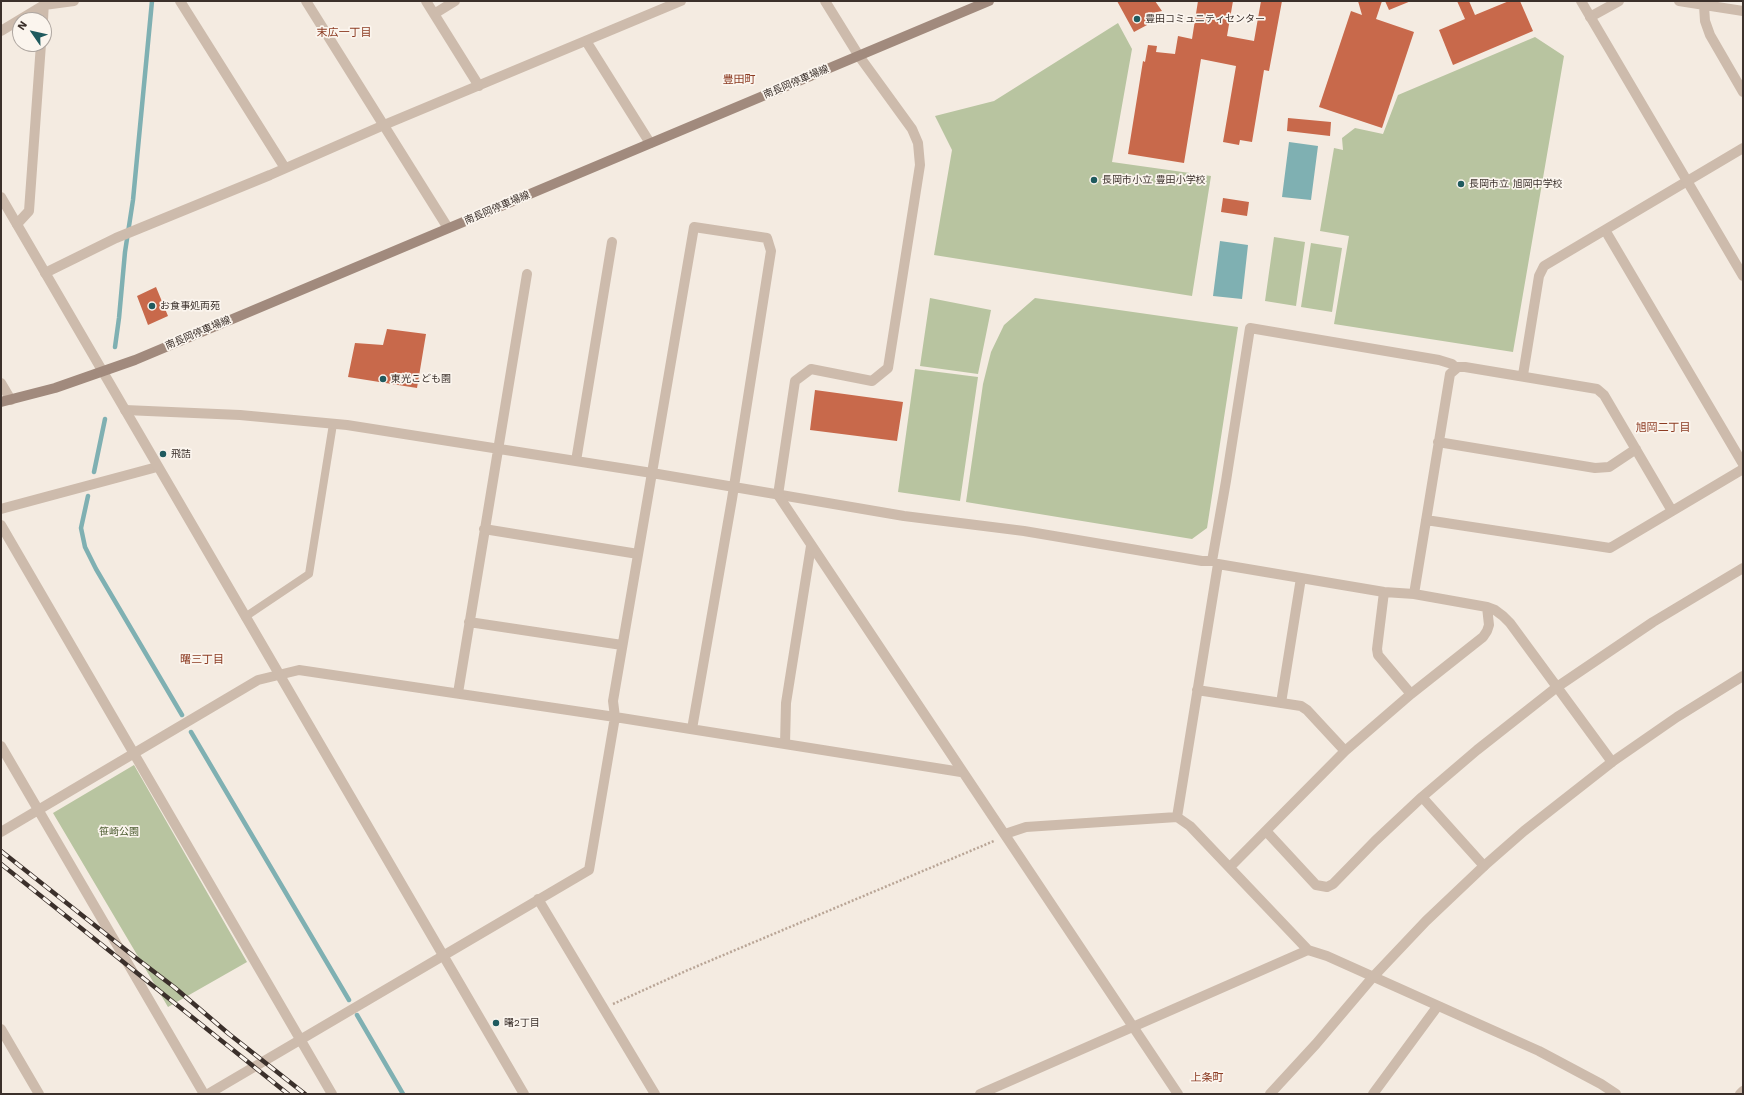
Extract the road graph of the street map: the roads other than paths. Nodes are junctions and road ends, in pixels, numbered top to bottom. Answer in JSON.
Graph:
{"nodes":[{"id":1,"x":74,"y":1,"type":"edge"},
{"id":2,"x":180,"y":1,"type":"edge"},
{"id":3,"x":306,"y":1,"type":"edge"},
{"id":4,"x":426,"y":1,"type":"edge"},
{"id":5,"x":456,"y":1,"type":"edge"},
{"id":6,"x":681,"y":1,"type":"edge"},
{"id":7,"x":825,"y":1,"type":"edge"},
{"id":8,"x":989,"y":1,"type":"edge"},
{"id":9,"x":1581,"y":1,"type":"edge"},
{"id":10,"x":1618,"y":1,"type":"edge"},
{"id":11,"x":1679,"y":1,"type":"edge"},
{"id":12,"x":44,"y":3,"type":"edge"},
{"id":13,"x":1704,"y":6,"type":"junction"},
{"id":14,"x":1743,"y":11,"type":"edge"},
{"id":15,"x":434,"y":14,"type":"junction"},
{"id":16,"x":1590,"y":17,"type":"junction"},
{"id":17,"x":1,"y":30,"type":"edge"},
{"id":18,"x":586,"y":41,"type":"junction"},
{"id":19,"x":40,"y":52,"type":"edge"},
{"id":20,"x":859,"y":56,"type":"junction"},
{"id":21,"x":479,"y":86,"type":"junction"},
{"id":22,"x":1743,"y":92,"type":"edge"},
{"id":23,"x":384,"y":125,"type":"junction"},
{"id":24,"x":650,"y":143,"type":"junction"},
{"id":25,"x":1743,"y":148,"type":"edge"},
{"id":26,"x":285,"y":168,"type":"junction"},
{"id":27,"x":1687,"y":182,"type":"junction"},
{"id":28,"x":1,"y":197,"type":"edge"},
{"id":29,"x":17,"y":224,"type":"junction"},
{"id":30,"x":448,"y":228,"type":"junction"},
{"id":31,"x":1605,"y":230,"type":"junction"},
{"id":32,"x":612,"y":242,"type":"dead end"},
{"id":33,"x":45,"y":273,"type":"junction"},
{"id":34,"x":527,"y":274,"type":"dead end"},
{"id":35,"x":1743,"y":276,"type":"edge"},
{"id":36,"x":1456,"y":368,"type":"junction"},
{"id":37,"x":103,"y":372,"type":"junction"},
{"id":38,"x":1522,"y":375,"type":"junction"},
{"id":39,"x":1,"y":383,"type":"edge"},
{"id":40,"x":6,"y":401,"type":"edge"},
{"id":41,"x":125,"y":410,"type":"junction"},
{"id":42,"x":334,"y":424,"type":"junction"},
{"id":43,"x":1438,"y":442,"type":"junction"},
{"id":44,"x":497,"y":449,"type":"junction"},
{"id":45,"x":1636,"y":449,"type":"junction"},
{"id":46,"x":576,"y":461,"type":"junction"},
{"id":47,"x":1743,"y":464,"type":"edge"},
{"id":48,"x":157,"y":467,"type":"junction"},
{"id":49,"x":1743,"y":469,"type":"edge"},
{"id":50,"x":652,"y":473,"type":"junction"},
{"id":51,"x":733,"y":487,"type":"junction"},
{"id":52,"x":778,"y":495,"type":"junction"},
{"id":53,"x":1,"y":509,"type":"edge"},
{"id":54,"x":1672,"y":511,"type":"junction"},
{"id":55,"x":1426,"y":520,"type":"junction"},
{"id":56,"x":1,"y":525,"type":"edge"},
{"id":57,"x":484,"y":529,"type":"junction"},
{"id":58,"x":811,"y":546,"type":"junction"},
{"id":59,"x":638,"y":554,"type":"junction"},
{"id":60,"x":1215,"y":563,"type":"junction"},
{"id":61,"x":1743,"y":568,"type":"edge"},
{"id":62,"x":1301,"y":578,"type":"junction"},
{"id":63,"x":1384,"y":592,"type":"junction"},
{"id":64,"x":1414,"y":594,"type":"junction"},
{"id":65,"x":1487,"y":607,"type":"junction"},
{"id":66,"x":245,"y":617,"type":"junction"},
{"id":67,"x":469,"y":622,"type":"junction"},
{"id":68,"x":622,"y":645,"type":"junction"},
{"id":69,"x":278,"y":674,"type":"junction"},
{"id":70,"x":1743,"y":676,"type":"edge"},
{"id":71,"x":1557,"y":688,"type":"junction"},
{"id":72,"x":1197,"y":690,"type":"junction"},
{"id":73,"x":458,"y":693,"type":"junction"},
{"id":74,"x":1411,"y":694,"type":"junction"},
{"id":75,"x":1282,"y":703,"type":"junction"},
{"id":76,"x":615,"y":717,"type":"junction"},
{"id":77,"x":692,"y":729,"type":"junction"},
{"id":78,"x":785,"y":744,"type":"junction"},
{"id":79,"x":1,"y":746,"type":"edge"},
{"id":80,"x":1345,"y":751,"type":"junction"},
{"id":81,"x":135,"y":754,"type":"junction"},
{"id":82,"x":1612,"y":762,"type":"junction"},
{"id":83,"x":962,"y":772,"type":"junction"},
{"id":84,"x":1422,"y":797,"type":"junction"},
{"id":85,"x":39,"y":810,"type":"junction"},
{"id":86,"x":1177,"y":817,"type":"junction"},
{"id":87,"x":1266,"y":831,"type":"junction"},
{"id":88,"x":1,"y":832,"type":"edge"},
{"id":89,"x":1005,"y":834,"type":"junction"},
{"id":90,"x":1484,"y":866,"type":"junction"},
{"id":91,"x":1230,"y":867,"type":"junction"},
{"id":92,"x":538,"y":899,"type":"junction"},
{"id":93,"x":1308,"y":950,"type":"junction"},
{"id":94,"x":443,"y":955,"type":"junction"},
{"id":95,"x":1372,"y":978,"type":"junction"},
{"id":96,"x":1437,"y":1007,"type":"junction"},
{"id":97,"x":1133,"y":1028,"type":"junction"},
{"id":98,"x":1,"y":1029,"type":"edge"},
{"id":99,"x":300,"y":1040,"type":"junction"},
{"id":100,"x":1743,"y":1091,"type":"edge"},
{"id":101,"x":38,"y":1094,"type":"edge"},
{"id":102,"x":204,"y":1094,"type":"edge"},
{"id":103,"x":208,"y":1094,"type":"edge"},
{"id":104,"x":332,"y":1094,"type":"edge"},
{"id":105,"x":524,"y":1094,"type":"edge"},
{"id":106,"x":655,"y":1094,"type":"edge"},
{"id":107,"x":980,"y":1094,"type":"edge"},
{"id":108,"x":1178,"y":1094,"type":"edge"},
{"id":109,"x":1270,"y":1094,"type":"edge"},
{"id":110,"x":1373,"y":1094,"type":"edge"},
{"id":111,"x":1616,"y":1094,"type":"edge"},
{"id":112,"x":1740,"y":1094,"type":"edge"}],
"edges":[{"from":1,"to":12,"type":"street"},
{"from":2,"to":26,"type":"street"},
{"from":3,"to":23,"type":"street"},
{"from":4,"to":15,"type":"street"},
{"from":5,"to":15,"type":"street"},
{"from":6,"to":18,"type":"street"},
{"from":7,"to":20,"type":"street"},
{"from":8,"to":20,"type":"main road","name":"南長岡停車場線"},
{"from":9,"to":16,"type":"street"},
{"from":10,"to":16,"type":"street"},
{"from":11,"to":13,"type":"street"},
{"from":12,"to":17,"type":"street"},
{"from":13,"to":14,"type":"street"},
{"from":13,"to":22,"type":"street"},
{"from":15,"to":21,"type":"street"},
{"from":16,"to":27,"type":"street"},
{"from":18,"to":21,"type":"street"},
{"from":18,"to":24,"type":"street"},
{"from":19,"to":29,"type":"street"},
{"from":20,"to":24,"type":"main road","name":"南長岡停車場線"},
{"from":20,"to":52,"type":"street"},
{"from":21,"to":23,"type":"street"},
{"from":23,"to":26,"type":"street"},
{"from":23,"to":30,"type":"street"},
{"from":24,"to":30,"type":"main road","name":"南長岡停車場線"},
{"from":25,"to":27,"type":"street"},
{"from":26,"to":33,"type":"street"},
{"from":27,"to":31,"type":"street"},
{"from":27,"to":35,"type":"street"},
{"from":28,"to":29,"type":"street"},
{"from":29,"to":33,"type":"street"},
{"from":30,"to":37,"type":"main road","name":"南長岡停車場線"},
{"from":31,"to":38,"type":"street"},
{"from":31,"to":47,"type":"street"},
{"from":32,"to":46,"type":"street"},
{"from":33,"to":37,"type":"street"},
{"from":34,"to":44,"type":"street"},
{"from":36,"to":38,"type":"street"},
{"from":36,"to":43,"type":"street"},
{"from":36,"to":60,"type":"street"},
{"from":37,"to":40,"type":"main road","name":"南長岡停車場線"},
{"from":37,"to":41,"type":"street"},
{"from":38,"to":45,"type":"street"},
{"from":39,"to":40,"type":"street"},
{"from":41,"to":42,"type":"street"},
{"from":41,"to":48,"type":"street"},
{"from":42,"to":44,"type":"street"},
{"from":42,"to":66,"type":"lane"},
{"from":43,"to":45,"type":"street"},
{"from":43,"to":55,"type":"street"},
{"from":44,"to":46,"type":"street"},
{"from":44,"to":57,"type":"street"},
{"from":45,"to":54,"type":"street"},
{"from":46,"to":50,"type":"street"},
{"from":48,"to":53,"type":"street"},
{"from":48,"to":66,"type":"street"},
{"from":49,"to":54,"type":"street"},
{"from":50,"to":51,"type":"street"},
{"from":50,"to":51,"type":"street"},
{"from":50,"to":59,"type":"street"},
{"from":51,"to":52,"type":"street"},
{"from":51,"to":77,"type":"street"},
{"from":52,"to":58,"type":"street"},
{"from":52,"to":60,"type":"street"},
{"from":54,"to":55,"type":"street"},
{"from":55,"to":64,"type":"street"},
{"from":56,"to":81,"type":"street"},
{"from":57,"to":59,"type":"street"},
{"from":57,"to":67,"type":"street"},
{"from":58,"to":78,"type":"street"},
{"from":58,"to":83,"type":"street"},
{"from":59,"to":68,"type":"street"},
{"from":60,"to":62,"type":"street"},
{"from":60,"to":72,"type":"street"},
{"from":61,"to":71,"type":"street"},
{"from":62,"to":63,"type":"street"},
{"from":62,"to":75,"type":"street"},
{"from":63,"to":64,"type":"street"},
{"from":63,"to":74,"type":"street"},
{"from":64,"to":65,"type":"street"},
{"from":65,"to":71,"type":"street"},
{"from":65,"to":74,"type":"street"},
{"from":66,"to":69,"type":"street"},
{"from":67,"to":68,"type":"street"},
{"from":67,"to":73,"type":"street"},
{"from":68,"to":76,"type":"street"},
{"from":69,"to":73,"type":"street"},
{"from":69,"to":81,"type":"street"},
{"from":69,"to":94,"type":"street"},
{"from":70,"to":82,"type":"street"},
{"from":71,"to":82,"type":"street"},
{"from":71,"to":84,"type":"street"},
{"from":72,"to":75,"type":"street"},
{"from":72,"to":86,"type":"street"},
{"from":73,"to":76,"type":"street"},
{"from":74,"to":80,"type":"street"},
{"from":75,"to":80,"type":"street"},
{"from":76,"to":77,"type":"street"},
{"from":76,"to":92,"type":"street"},
{"from":77,"to":78,"type":"street"},
{"from":78,"to":83,"type":"street"},
{"from":79,"to":85,"type":"street"},
{"from":80,"to":87,"type":"street"},
{"from":81,"to":85,"type":"street"},
{"from":81,"to":99,"type":"street"},
{"from":82,"to":90,"type":"street"},
{"from":83,"to":89,"type":"street"},
{"from":84,"to":87,"type":"street"},
{"from":84,"to":90,"type":"street"},
{"from":85,"to":88,"type":"street"},
{"from":85,"to":102,"type":"street"},
{"from":86,"to":89,"type":"street"},
{"from":86,"to":91,"type":"street"},
{"from":87,"to":91,"type":"street"},
{"from":89,"to":97,"type":"street"},
{"from":90,"to":95,"type":"street"},
{"from":91,"to":93,"type":"street"},
{"from":92,"to":94,"type":"street"},
{"from":92,"to":106,"type":"street"},
{"from":93,"to":95,"type":"street"},
{"from":93,"to":97,"type":"street"},
{"from":94,"to":99,"type":"street"},
{"from":94,"to":105,"type":"street"},
{"from":95,"to":96,"type":"street"},
{"from":95,"to":109,"type":"street"},
{"from":96,"to":110,"type":"street"},
{"from":96,"to":111,"type":"street"},
{"from":97,"to":107,"type":"street"},
{"from":97,"to":108,"type":"street"},
{"from":98,"to":101,"type":"street"},
{"from":99,"to":103,"type":"street"},
{"from":99,"to":104,"type":"street"},
{"from":100,"to":112,"type":"street"}]}
